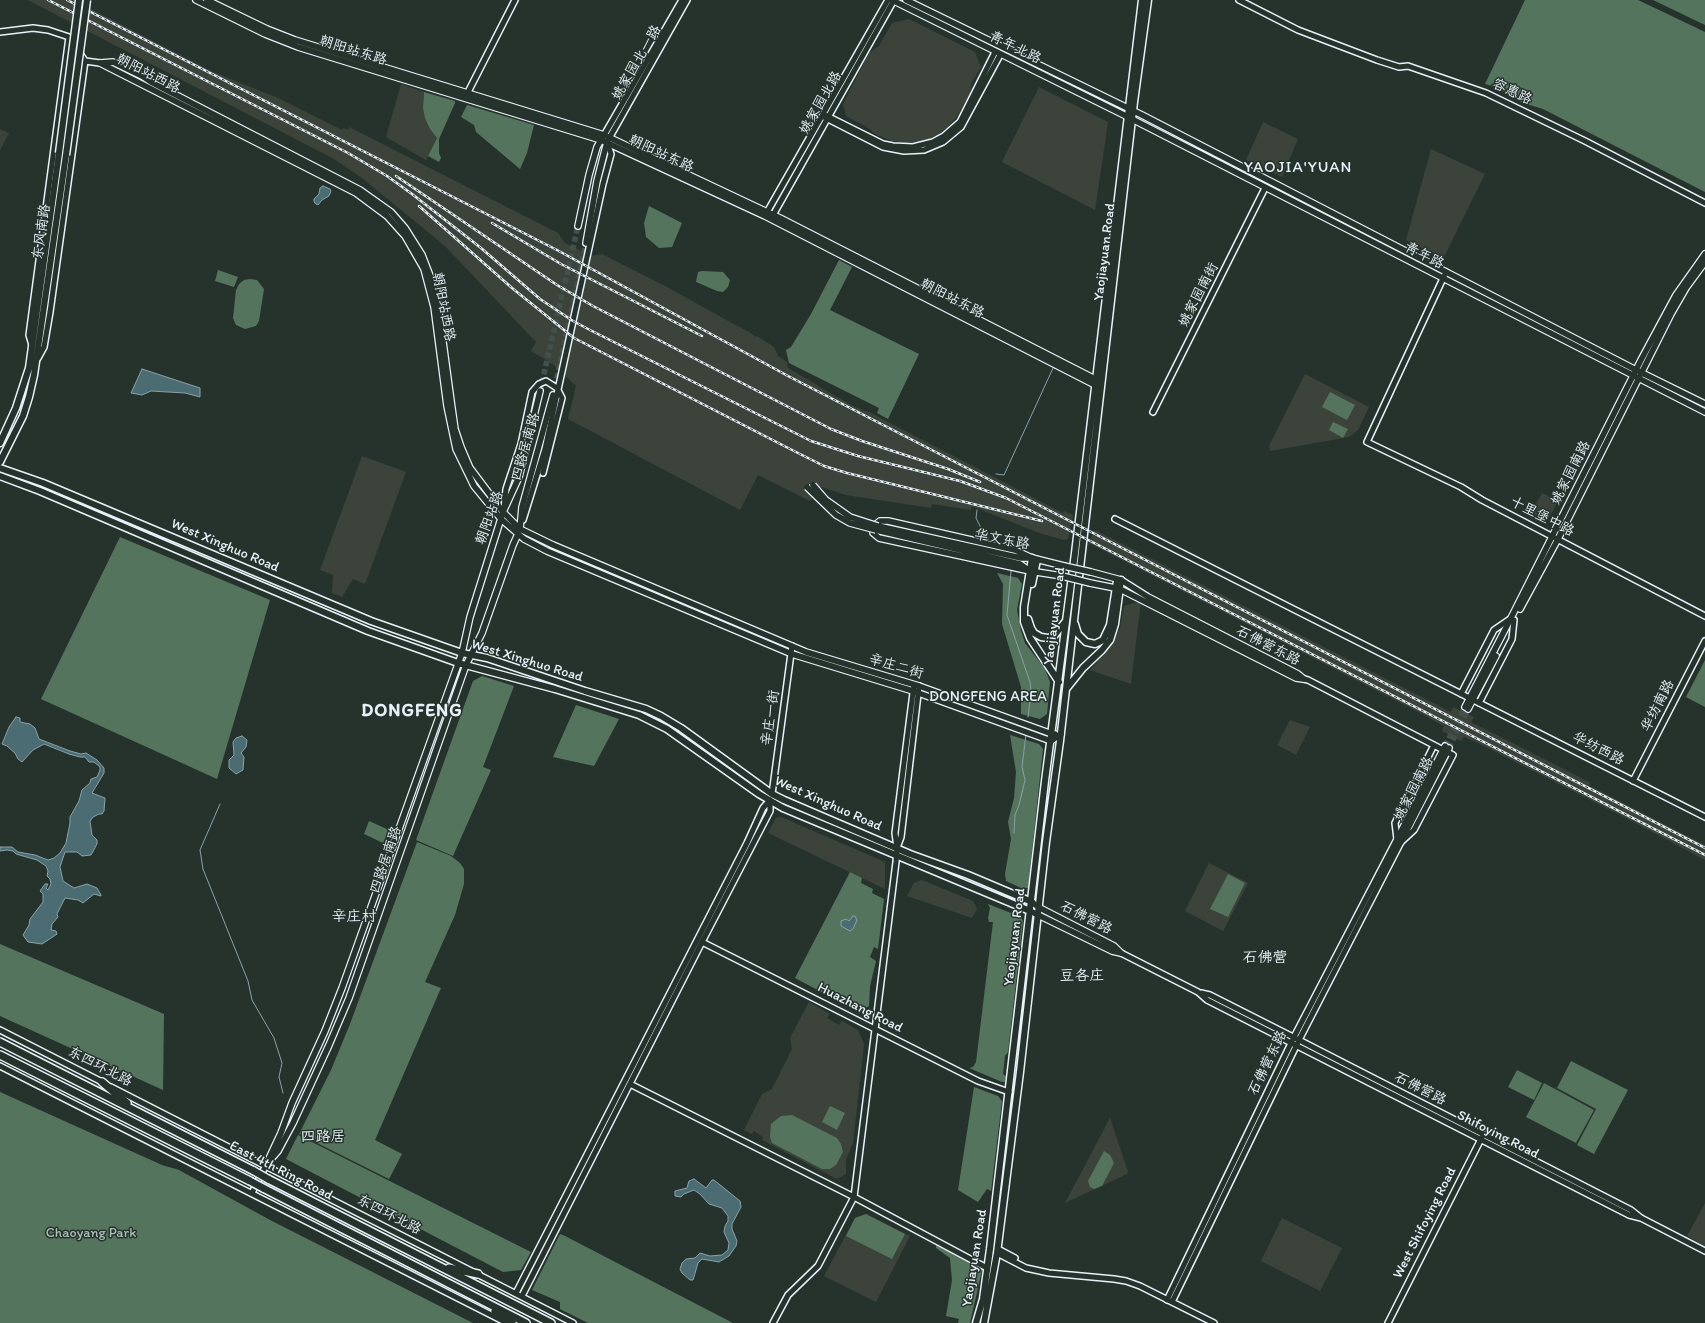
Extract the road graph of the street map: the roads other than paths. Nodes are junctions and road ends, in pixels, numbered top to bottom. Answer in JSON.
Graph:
{"nodes":[{"id":1,"x":79,"y":0,"type":"edge"},
{"id":2,"x":87,"y":0,"type":"edge"},
{"id":3,"x":196,"y":0,"type":"edge"},
{"id":4,"x":207,"y":0,"type":"edge"},
{"id":5,"x":515,"y":0,"type":"edge"},
{"id":6,"x":682,"y":0,"type":"edge"},
{"id":7,"x":688,"y":0,"type":"edge"},
{"id":8,"x":892,"y":0,"type":"edge"},
{"id":9,"x":906,"y":0,"type":"edge"},
{"id":10,"x":1142,"y":0,"type":"edge"},
{"id":11,"x":1148,"y":0,"type":"edge"},
{"id":12,"x":1239,"y":0,"type":"edge"},
{"id":13,"x":0,"y":32,"type":"edge"},
{"id":14,"x":69,"y":37,"type":"junction"},
{"id":15,"x":998,"y":53,"type":"junction"},
{"id":16,"x":85,"y":61,"type":"junction"},
{"id":17,"x":100,"y":63,"type":"junction"},
{"id":18,"x":467,"y":95,"type":"junction"},
{"id":19,"x":1110,"y":100,"type":"junction"},
{"id":20,"x":1107,"y":107,"type":"junction"},
{"id":21,"x":1131,"y":110,"type":"junction"},
{"id":22,"x":825,"y":116,"type":"junction"},
{"id":23,"x":1130,"y":119,"type":"junction"},
{"id":24,"x":605,"y":139,"type":"junction"},
{"id":25,"x":1266,"y":188,"type":"junction"},
{"id":26,"x":1705,"y":203,"type":"edge"},
{"id":27,"x":769,"y":216,"type":"junction"},
{"id":28,"x":578,"y":226,"type":"tunnel mouth"},
{"id":29,"x":586,"y":243,"type":"tunnel mouth"},
{"id":30,"x":1705,"y":254,"type":"edge"},
{"id":31,"x":1705,"y":262,"type":"edge"},
{"id":32,"x":1446,"y":272,"type":"junction"},
{"id":33,"x":1443,"y":279,"type":"junction"},
{"id":34,"x":32,"y":347,"type":"junction"},
{"id":35,"x":36,"y":361,"type":"junction"},
{"id":36,"x":1638,"y":371,"type":"junction"},
{"id":37,"x":1635,"y":378,"type":"junction"},
{"id":38,"x":1095,"y":382,"type":"junction"},
{"id":39,"x":540,"y":391,"type":"tunnel mouth"},
{"id":40,"x":553,"y":395,"type":"tunnel mouth"},
{"id":41,"x":1705,"y":404,"type":"edge"},
{"id":42,"x":1153,"y":412,"type":"dead end"},
{"id":43,"x":1705,"y":412,"type":"edge"},
{"id":44,"x":0,"y":443,"type":"edge"},
{"id":45,"x":0,"y":462,"type":"edge"},
{"id":46,"x":0,"y":468,"type":"edge"},
{"id":47,"x":543,"y":473,"type":"dead end"},
{"id":48,"x":0,"y":476,"type":"edge"},
{"id":49,"x":810,"y":486,"type":"dead end"},
{"id":50,"x":503,"y":512,"type":"junction"},
{"id":51,"x":501,"y":519,"type":"junction"},
{"id":52,"x":1115,"y":519,"type":"dead end"},
{"id":53,"x":877,"y":528,"type":"junction"},
{"id":54,"x":519,"y":531,"type":"junction"},
{"id":55,"x":1555,"y":538,"type":"junction"},
{"id":56,"x":1035,"y":559,"type":"junction"},
{"id":57,"x":1033,"y":570,"type":"junction"},
{"id":58,"x":621,"y":574,"type":"joint"},
{"id":59,"x":1119,"y":580,"type":"junction"},
{"id":60,"x":618,"y":581,"type":"joint"},
{"id":61,"x":1118,"y":589,"type":"junction"},
{"id":62,"x":1705,"y":616,"type":"edge"},
{"id":63,"x":1513,"y":619,"type":"junction"},
{"id":64,"x":1066,"y":620,"type":"junction"},
{"id":65,"x":1074,"y":620,"type":"junction"},
{"id":66,"x":1705,"y":641,"type":"edge"},
{"id":67,"x":792,"y":646,"type":"junction"},
{"id":68,"x":462,"y":653,"type":"junction"},
{"id":69,"x":792,"y":654,"type":"junction"},
{"id":70,"x":470,"y":655,"type":"junction"},
{"id":71,"x":458,"y":663,"type":"junction"},
{"id":72,"x":466,"y":665,"type":"junction"},
{"id":73,"x":1304,"y":679,"type":"junction"},
{"id":74,"x":1059,"y":682,"type":"junction"},
{"id":75,"x":916,"y":685,"type":"junction"},
{"id":76,"x":1066,"y":689,"type":"junction"},
{"id":77,"x":915,"y":692,"type":"junction"},
{"id":78,"x":1461,"y":694,"type":"junction"},
{"id":79,"x":1479,"y":703,"type":"junction"},
{"id":80,"x":1466,"y":708,"type":"tunnel mouth"},
{"id":81,"x":1061,"y":734,"type":"junction"},
{"id":82,"x":1051,"y":738,"type":"junction"},
{"id":83,"x":1434,"y":745,"type":"junction"},
{"id":84,"x":1447,"y":747,"type":"tunnel mouth"},
{"id":85,"x":1633,"y":781,"type":"junction"},
{"id":86,"x":772,"y":794,"type":"junction"},
{"id":87,"x":770,"y":800,"type":"junction"},
{"id":88,"x":1705,"y":817,"type":"edge"},
{"id":89,"x":1399,"y":840,"type":"junction"},
{"id":90,"x":897,"y":848,"type":"junction"},
{"id":91,"x":896,"y":856,"type":"junction"},
{"id":92,"x":1032,"y":902,"type":"junction"},
{"id":93,"x":1037,"y":910,"type":"junction"},
{"id":94,"x":1030,"y":911,"type":"junction"},
{"id":95,"x":702,"y":942,"type":"junction"},
{"id":96,"x":1121,"y":953,"type":"joint"},
{"id":97,"x":875,"y":1028,"type":"junction"},
{"id":98,"x":0,"y":1030,"type":"edge"},
{"id":99,"x":1295,"y":1041,"type":"junction"},
{"id":100,"x":0,"y":1042,"type":"edge"},
{"id":101,"x":0,"y":1054,"type":"edge"},
{"id":102,"x":0,"y":1066,"type":"edge"},
{"id":103,"x":102,"y":1082,"type":"junction"},
{"id":104,"x":630,"y":1084,"type":"junction"},
{"id":105,"x":1009,"y":1092,"type":"junction"},
{"id":106,"x":136,"y":1111,"type":"junction"},
{"id":107,"x":1482,"y":1137,"type":"junction"},
{"id":108,"x":266,"y":1165,"type":"junction"},
{"id":109,"x":252,"y":1193,"type":"junction"},
{"id":110,"x":854,"y":1196,"type":"junction"},
{"id":111,"x":1705,"y":1250,"type":"edge"},
{"id":112,"x":997,"y":1251,"type":"junction"},
{"id":113,"x":441,"y":1267,"type":"junction"},
{"id":114,"x":988,"y":1268,"type":"junction"},
{"id":115,"x":478,"y":1274,"type":"junction"},
{"id":116,"x":516,"y":1293,"type":"junction"},
{"id":117,"x":522,"y":1296,"type":"junction"},
{"id":118,"x":477,"y":1298,"type":"junction"},
{"id":119,"x":1170,"y":1301,"type":"junction"},
{"id":120,"x":506,"y":1323,"type":"edge"},
{"id":121,"x":512,"y":1323,"type":"edge"},
{"id":122,"x":526,"y":1323,"type":"edge"},
{"id":123,"x":551,"y":1323,"type":"edge"},
{"id":124,"x":574,"y":1323,"type":"edge"},
{"id":125,"x":773,"y":1323,"type":"edge"},
{"id":126,"x":976,"y":1323,"type":"edge"},
{"id":127,"x":984,"y":1323,"type":"edge"},
{"id":128,"x":1214,"y":1323,"type":"edge"},
{"id":129,"x":1388,"y":1323,"type":"edge"}],
"edges":[{"from":1,"to":34,"type":"main road","name":"东风南路","bridge":true},
{"from":2,"to":35,"type":"main road","name":"东风南路","bridge":true},
{"from":3,"to":18,"type":"main road","name":"朝阳站东路"},
{"from":4,"to":18,"type":"main road","name":"朝阳站东路"},
{"from":5,"to":18,"type":"street"},
{"from":6,"to":24,"type":"street","name":"姚家园北一路"},
{"from":7,"to":24,"type":"street","name":"姚家园北一路"},
{"from":8,"to":15,"type":"main road","name":"青年北路"},
{"from":8,"to":22,"type":"street","name":"姚家园北路"},
{"from":9,"to":19,"type":"main road","name":"青年北路"},
{"from":10,"to":21,"type":"main road","name":"Yaojiayuan Road"},
{"from":11,"to":21,"type":"main road","name":"Yaojiayuan Road"},
{"from":12,"to":26,"type":"street","name":"容惠路"},
{"from":13,"to":14,"type":"street"},
{"from":14,"to":16,"type":"street"},
{"from":14,"to":34,"type":"street"},
{"from":15,"to":20,"type":"main road","name":"青年北路"},
{"from":15,"to":22,"type":"street"},
{"from":16,"to":17,"type":"street"},
{"from":16,"to":35,"type":"street"},
{"from":17,"to":50,"type":"main road","name":"朝阳站西路"},
{"from":17,"to":51,"type":"main road","name":"朝阳站西路"},
{"from":18,"to":24,"type":"main road","name":"朝阳站东路"},
{"from":19,"to":20,"type":"main road"},
{"from":19,"to":21,"type":"main road","name":"青年北路"},
{"from":20,"to":23,"type":"main road","name":"青年北路"},
{"from":21,"to":23,"type":"main road","name":"Yaojiayuan Road"},
{"from":21,"to":32,"type":"main road","name":"青年路"},
{"from":22,"to":27,"type":"street","name":"姚家园北路"},
{"from":23,"to":25,"type":"main road","name":"青年路"},
{"from":23,"to":38,"type":"main road","name":"Yaojiayuan Road"},
{"from":23,"to":65,"type":"main road","name":"Yaojiayuan Road"},
{"from":24,"to":27,"type":"main road","name":"朝阳站东路"},
{"from":24,"to":28,"type":"main road"},
{"from":24,"to":29,"type":"main road"},
{"from":24,"to":54,"type":"street"},
{"from":25,"to":33,"type":"main road","name":"青年路"},
{"from":25,"to":42,"type":"street","name":"姚家园南街"},
{"from":27,"to":38,"type":"main road","name":"朝阳站东路"},
{"from":30,"to":36,"type":"main road","name":"姚家园南路"},
{"from":31,"to":36,"type":"main road","name":"姚家园南路"},
{"from":32,"to":33,"type":"street"},
{"from":32,"to":36,"type":"main road","name":"青年路"},
{"from":33,"to":37,"type":"main road","name":"青年路"},
{"from":33,"to":55,"type":"street","name":"十里堡中路"},
{"from":34,"to":44,"type":"main road","name":"东风南路"},
{"from":35,"to":45,"type":"main road","name":"东风南路"},
{"from":36,"to":37,"type":"main road","name":"姚家园南路"},
{"from":36,"to":41,"type":"main road","name":"青年路"},
{"from":37,"to":43,"type":"main road","name":"青年路"},
{"from":37,"to":55,"type":"main road","name":"姚家园南路"},
{"from":38,"to":64,"type":"main road","name":"Yaojiayuan Road"},
{"from":39,"to":50,"type":"main road","name":"朝阳站路"},
{"from":40,"to":54,"type":"main road","name":"四路居南路"},
{"from":46,"to":68,"type":"main road","name":"West Xinghuo Road"},
{"from":47,"to":50,"type":"street"},
{"from":48,"to":71,"type":"main road","name":"West Xinghuo Road"},
{"from":49,"to":53,"type":"main road","bridge":true},
{"from":50,"to":51,"type":"main road","name":"朝阳站路"},
{"from":50,"to":54,"type":"main road","name":"朝阳站西路"},
{"from":51,"to":54,"type":"main road","name":"朝阳站西路"},
{"from":51,"to":68,"type":"main road","name":"朝阳站路"},
{"from":52,"to":78,"type":"street","name":"华纺西路"},
{"from":53,"to":56,"type":"main road","name":"华文东路"},
{"from":53,"to":57,"type":"main road","name":"华文东路"},
{"from":54,"to":58,"type":"main road","name":"朝阳站西路"},
{"from":54,"to":60,"type":"main road","name":"朝阳站西路"},
{"from":54,"to":70,"type":"main road"},
{"from":55,"to":62,"type":"street","name":"十里堡中路"},
{"from":55,"to":63,"type":"main road","name":"姚家园南路"},
{"from":56,"to":57,"type":"main road"},
{"from":56,"to":57,"type":"main road"},
{"from":56,"to":59,"type":"main road","name":"华文东路","bridge":true},
{"from":57,"to":61,"type":"main road","name":"华文东路","bridge":true},
{"from":57,"to":64,"type":"main road"},
{"from":57,"to":74,"type":"main road"},
{"from":58,"to":67,"type":"main road","name":"辛庄二街"},
{"from":59,"to":61,"type":"main road"},
{"from":59,"to":73,"type":"main road","name":"石佛营东路"},
{"from":60,"to":69,"type":"main road","name":"辛庄二街"},
{"from":61,"to":65,"type":"main road"},
{"from":61,"to":73,"type":"main road","name":"石佛营东路"},
{"from":61,"to":76,"type":"main road"},
{"from":63,"to":78,"type":"street"},
{"from":63,"to":79,"type":"street"},
{"from":63,"to":80,"type":"main road","name":"姚家园南路"},
{"from":64,"to":74,"type":"main road","name":"Yaojiayuan Road"},
{"from":65,"to":76,"type":"main road","name":"Yaojiayuan Road"},
{"from":66,"to":85,"type":"street","name":"华纺南路"},
{"from":67,"to":69,"type":"street","name":"辛庄一街"},
{"from":67,"to":75,"type":"main road","name":"辛庄二街"},
{"from":68,"to":70,"type":"main road","name":"West Xinghuo Road"},
{"from":68,"to":71,"type":"main road","name":"朝阳站路"},
{"from":69,"to":77,"type":"main road","name":"辛庄二街"},
{"from":69,"to":86,"type":"street","name":"辛庄一街"},
{"from":70,"to":72,"type":"main road"},
{"from":70,"to":86,"type":"main road","name":"West Xinghuo Road"},
{"from":71,"to":72,"type":"main road","name":"West Xinghuo Road"},
{"from":71,"to":108,"type":"main road","name":"朝阳站路"},
{"from":72,"to":87,"type":"main road","name":"West Xinghuo Road"},
{"from":72,"to":108,"type":"main road","name":"四路居南路"},
{"from":73,"to":83,"type":"street"},
{"from":74,"to":82,"type":"main road","name":"Yaojiayuan Road"},
{"from":75,"to":77,"type":"street"},
{"from":75,"to":82,"type":"main road","name":"辛庄二街"},
{"from":76,"to":81,"type":"main road","name":"Yaojiayuan Road"},
{"from":77,"to":82,"type":"main road","name":"辛庄二街"},
{"from":77,"to":90,"type":"street"},
{"from":78,"to":79,"type":"street","name":"华纺西路"},
{"from":79,"to":85,"type":"street","name":"华纺西路"},
{"from":81,"to":82,"type":"main road"},
{"from":81,"to":93,"type":"main road","name":"Yaojiayuan Road"},
{"from":82,"to":92,"type":"main road","name":"Yaojiayuan Road"},
{"from":83,"to":89,"type":"street"},
{"from":83,"to":89,"type":"street"},
{"from":84,"to":89,"type":"main road","name":"姚家园南路"},
{"from":85,"to":88,"type":"street","name":"华纺西路"},
{"from":86,"to":90,"type":"main road","name":"West Xinghuo Road"},
{"from":87,"to":91,"type":"main road","name":"West Xinghuo Road"},
{"from":87,"to":95,"type":"street"},
{"from":87,"to":116,"type":"street"},
{"from":89,"to":99,"type":"street","name":"石佛营东路"},
{"from":90,"to":91,"type":"street"},
{"from":90,"to":92,"type":"main road","name":"West Xinghuo Road"},
{"from":91,"to":94,"type":"main road","name":"West Xinghuo Road"},
{"from":91,"to":97,"type":"street"},
{"from":92,"to":93,"type":"main road"},
{"from":92,"to":94,"type":"main road","name":"Yaojiayuan Road"},
{"from":93,"to":94,"type":"main road"},
{"from":93,"to":96,"type":"main road","name":"石佛营路"},
{"from":93,"to":112,"type":"main road","name":"Yaojiayuan Road"},
{"from":94,"to":105,"type":"main road","name":"Yaojiayuan Road"},
{"from":95,"to":97,"type":"street","name":"Huazhang Road"},
{"from":95,"to":104,"type":"street"},
{"from":96,"to":99,"type":"street","name":"石佛营路"},
{"from":97,"to":105,"type":"street","name":"Huazhang Road"},
{"from":97,"to":110,"type":"street"},
{"from":98,"to":103,"type":"street","name":"东四环北路"},
{"from":99,"to":107,"type":"street","name":"石佛营路"},
{"from":99,"to":119,"type":"street","name":"石佛营东路"},
{"from":100,"to":106,"type":"highway","name":"East 4th Ring Road"},
{"from":101,"to":118,"type":"highway","name":"East 4th Ring Road","bridge":true},
{"from":102,"to":109,"type":"street"},
{"from":103,"to":106,"type":"highway"},
{"from":103,"to":108,"type":"street","name":"东四环北路"},
{"from":104,"to":110,"type":"street"},
{"from":104,"to":117,"type":"street"},
{"from":105,"to":114,"type":"main road","name":"Yaojiayuan Road"},
{"from":106,"to":113,"type":"highway","name":"East 4th Ring Road","bridge":true},
{"from":107,"to":111,"type":"street","name":"石佛营路"},
{"from":107,"to":129,"type":"street","name":"West Shifoying Road"},
{"from":108,"to":109,"type":"street"},
{"from":108,"to":115,"type":"street","name":"东四环北路"},
{"from":109,"to":120,"type":"street"},
{"from":110,"to":114,"type":"street"},
{"from":110,"to":125,"type":"street"},
{"from":112,"to":119,"type":"street"},
{"from":112,"to":127,"type":"main road","name":"Yaojiayuan Road"},
{"from":113,"to":115,"type":"highway"},
{"from":113,"to":123,"type":"highway","name":"East 4th Ring Road"},
{"from":114,"to":126,"type":"main road","name":"Yaojiayuan Road"},
{"from":115,"to":116,"type":"street","name":"东四环北路"},
{"from":116,"to":117,"type":"street","name":"东四环北路"},
{"from":117,"to":124,"type":"street","name":"东四环北路"},
{"from":118,"to":121,"type":"highway"},
{"from":118,"to":122,"type":"highway","name":"East 4th Ring Road"},
{"from":119,"to":128,"type":"street"}]}
